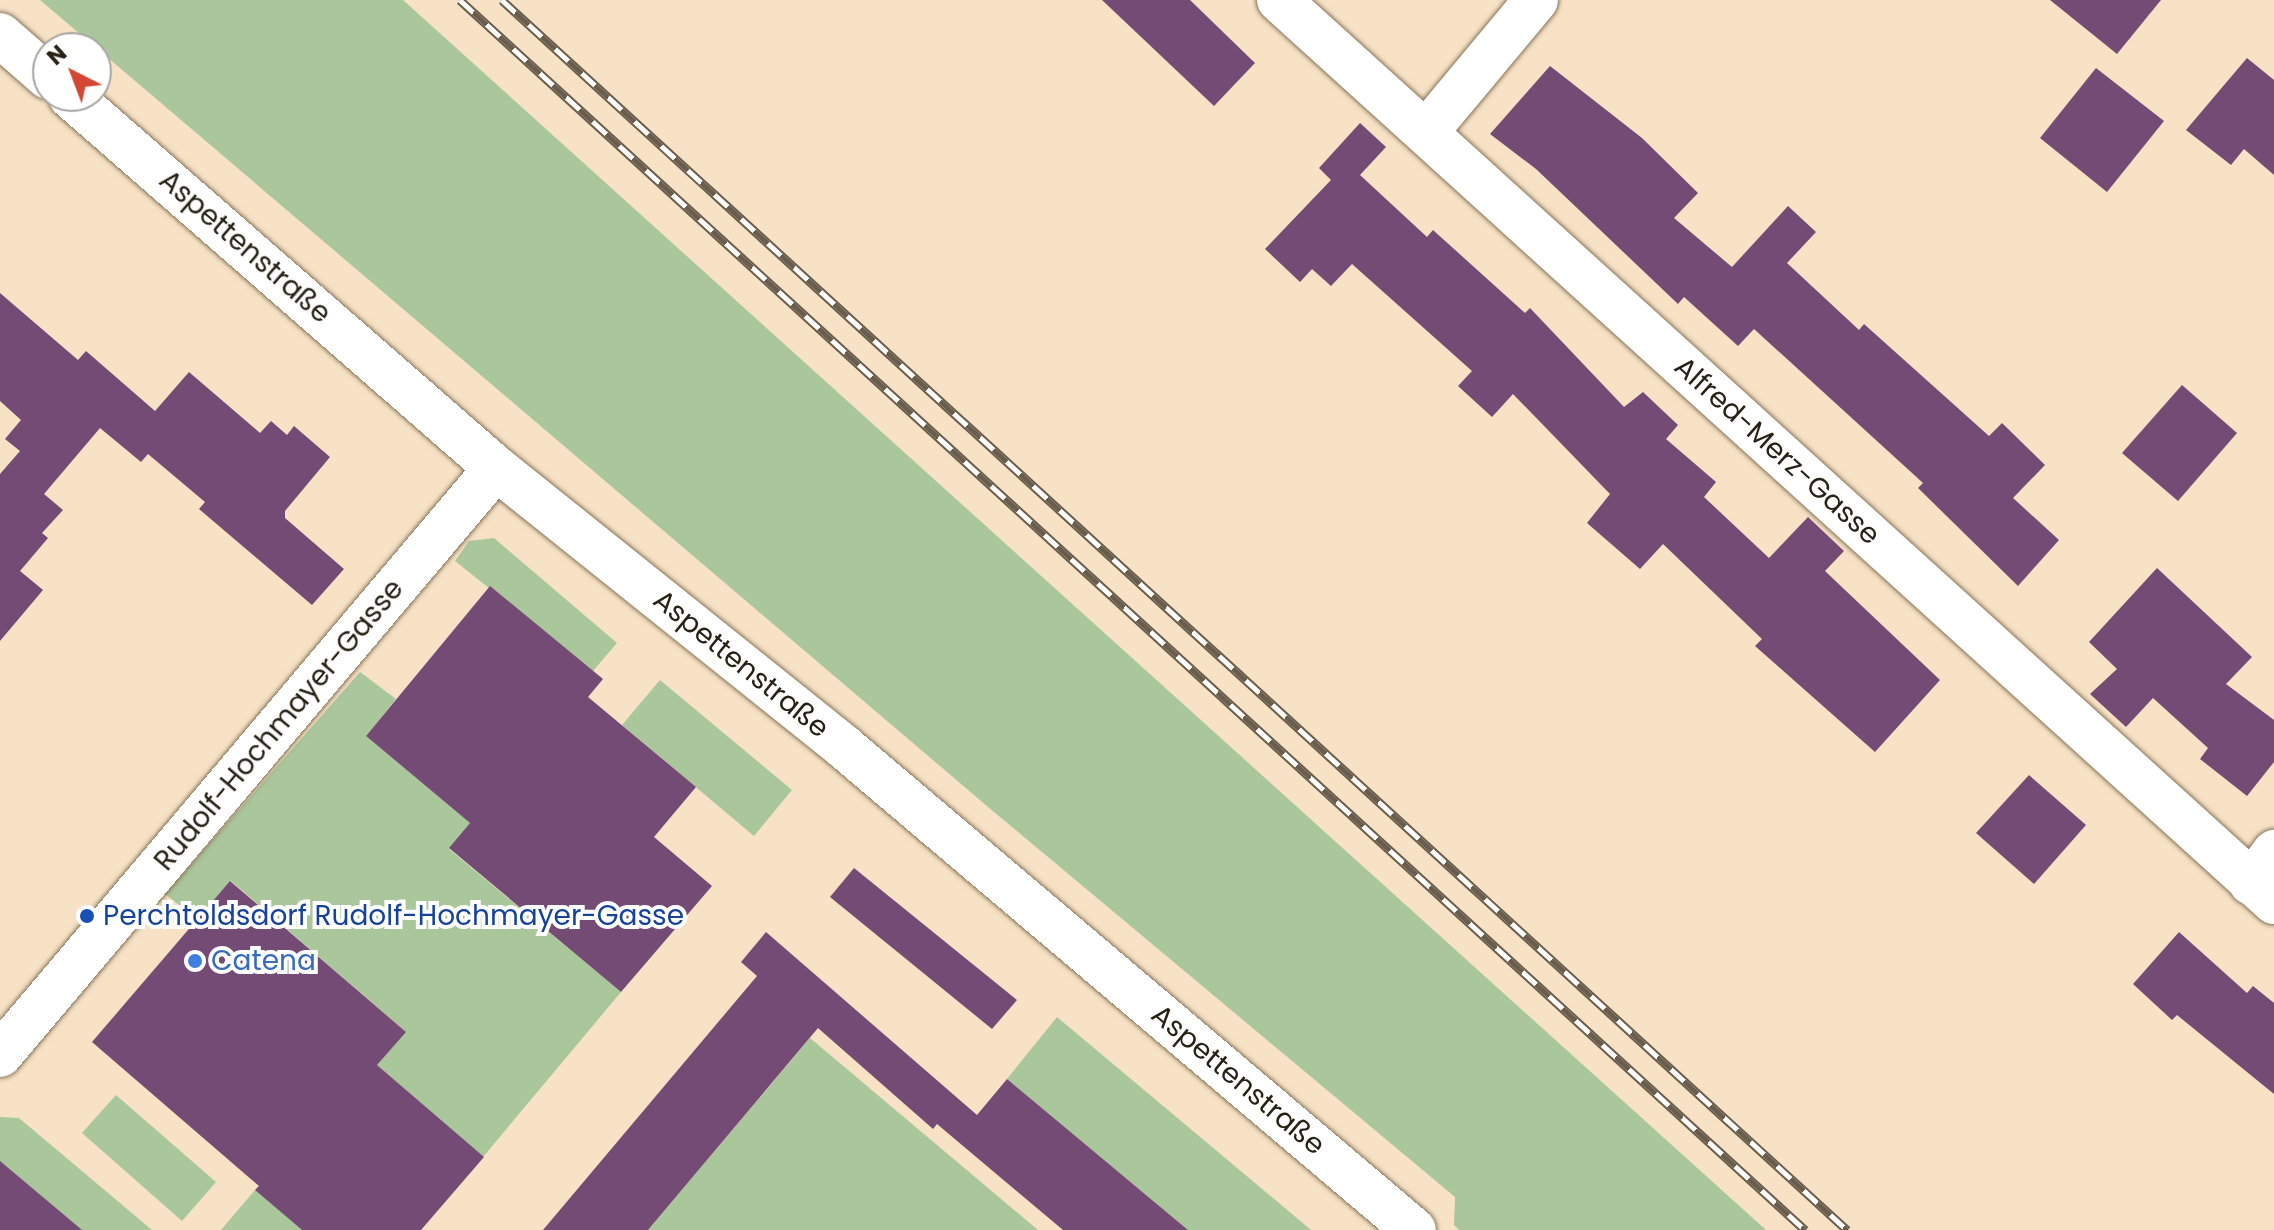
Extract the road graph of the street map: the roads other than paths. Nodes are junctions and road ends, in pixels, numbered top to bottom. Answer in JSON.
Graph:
{"nodes":[{"id":1,"x":1279,"y":0,"type":"edge"},
{"id":2,"x":1536,"y":0,"type":"edge"},
{"id":3,"x":0,"y":35,"type":"edge"},
{"id":4,"x":32,"y":63,"type":"edge"},
{"id":5,"x":88,"y":112,"type":"edge"},
{"id":6,"x":1427,"y":131,"type":"junction"},
{"id":7,"x":496,"y":468,"type":"junction"},
{"id":8,"x":2266,"y":879,"type":"edge"},
{"id":9,"x":0,"y":1055,"type":"edge"},
{"id":10,"x":1414,"y":1230,"type":"edge"}],
"edges":[{"from":1,"to":6,"type":"street","name":"Alfred-Merz-Gasse"},
{"from":2,"to":6,"type":"street"},
{"from":3,"to":4,"type":"street"},
{"from":5,"to":7,"type":"street","name":"Aspettenstraße"},
{"from":6,"to":8,"type":"street","name":"Alfred-Merz-Gasse"},
{"from":7,"to":9,"type":"street","name":"Rudolf-Hochmayer-Gasse"},
{"from":7,"to":10,"type":"street","name":"Aspettenstraße"}]}
